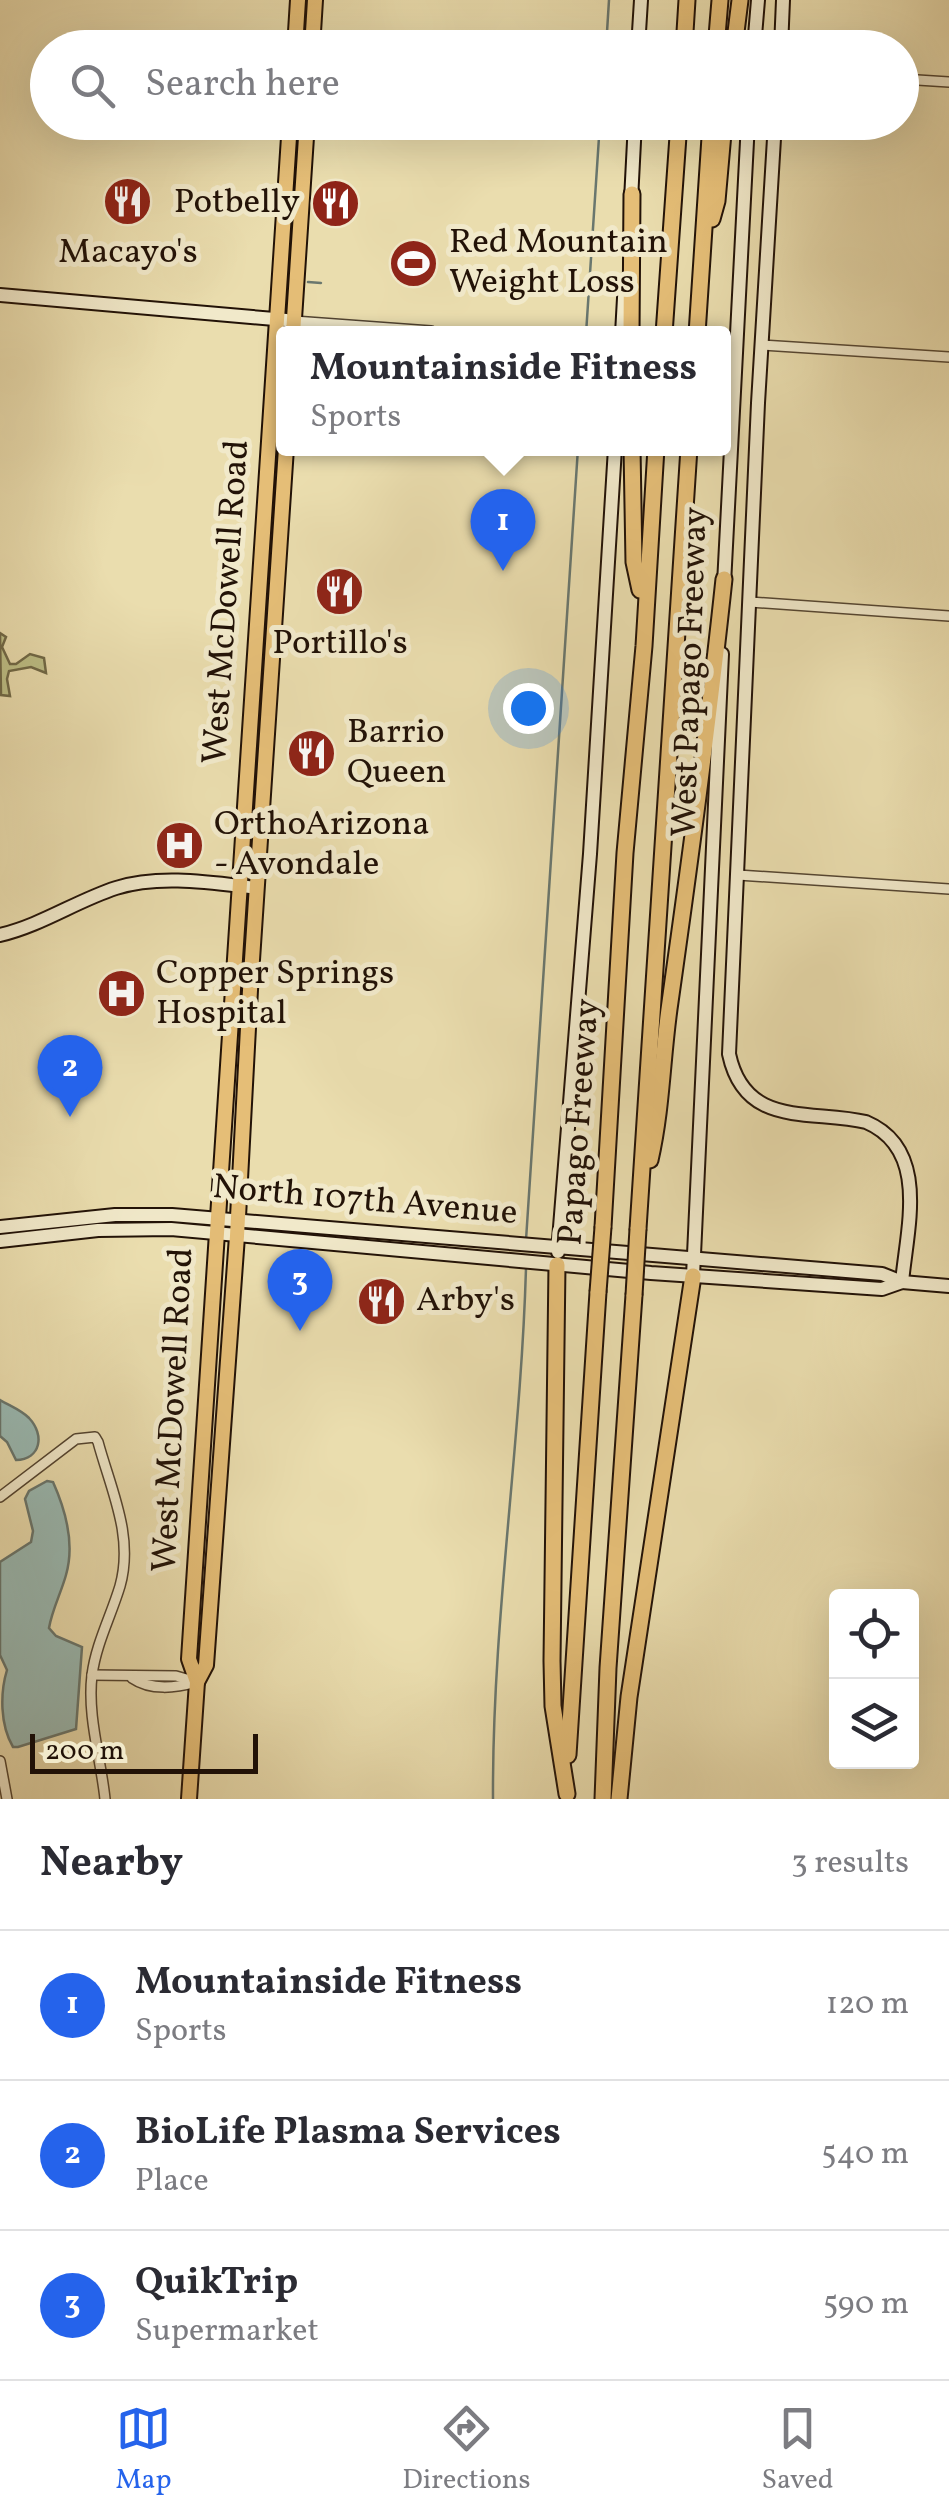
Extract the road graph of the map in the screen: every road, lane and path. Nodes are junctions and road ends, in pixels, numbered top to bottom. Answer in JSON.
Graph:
{"nodes":[{"id":1,"x":298,"y":0,"type":"edge"},
{"id":2,"x":315,"y":0,"type":"edge"},
{"id":3,"x":641,"y":0,"type":"edge"},
{"id":4,"x":687,"y":0,"type":"edge"},
{"id":5,"x":720,"y":0,"type":"edge"},
{"id":6,"x":740,"y":0,"type":"edge"},
{"id":7,"x":758,"y":0,"type":"edge"},
{"id":8,"x":783,"y":0,"type":"edge"},
{"id":9,"x":296,"y":30,"type":"edge"},
{"id":10,"x":313,"y":30,"type":"edge"},
{"id":11,"x":639,"y":30,"type":"edge"},
{"id":12,"x":685,"y":30,"type":"edge"},
{"id":13,"x":718,"y":30,"type":"edge"},
{"id":14,"x":736,"y":30,"type":"edge"},
{"id":15,"x":756,"y":30,"type":"edge"},
{"id":16,"x":782,"y":30,"type":"edge"},
{"id":17,"x":919,"y":79,"type":"edge"},
{"id":18,"x":949,"y":82,"type":"edge"},
{"id":19,"x":291,"y":140,"type":"edge"},
{"id":20,"x":295,"y":140,"type":"edge"},
{"id":21,"x":305,"y":140,"type":"edge"},
{"id":22,"x":634,"y":140,"type":"edge"},
{"id":23,"x":677,"y":140,"type":"edge"},
{"id":24,"x":710,"y":140,"type":"edge"},
{"id":25,"x":722,"y":140,"type":"edge"},
{"id":26,"x":747,"y":140,"type":"edge"},
{"id":27,"x":774,"y":140,"type":"edge"},
{"id":28,"x":304,"y":160,"type":"junction"},
{"id":29,"x":288,"y":161,"type":"junction"},
{"id":30,"x":632,"y":194,"type":"junction"},
{"id":31,"x":299,"y":242,"type":"junction"},
{"id":32,"x":702,"y":252,"type":"junction"},
{"id":33,"x":0,"y":294,"type":"edge"},
{"id":34,"x":277,"y":320,"type":"junction"},
{"id":35,"x":277,"y":326,"type":"edge"},
{"id":36,"x":292,"y":326,"type":"edge"},
{"id":37,"x":294,"y":326,"type":"edge"},
{"id":38,"x":623,"y":326,"type":"edge"},
{"id":39,"x":631,"y":326,"type":"edge"},
{"id":40,"x":665,"y":326,"type":"edge"},
{"id":41,"x":697,"y":326,"type":"edge"},
{"id":42,"x":276,"y":335,"type":"edge"},
{"id":43,"x":762,"y":344,"type":"junction"},
{"id":44,"x":949,"y":356,"type":"edge"},
{"id":45,"x":731,"y":446,"type":"edge"},
{"id":46,"x":285,"y":456,"type":"edge"},
{"id":47,"x":614,"y":456,"type":"edge"},
{"id":48,"x":632,"y":456,"type":"edge"},
{"id":49,"x":655,"y":456,"type":"edge"},
{"id":50,"x":689,"y":456,"type":"edge"},
{"id":51,"x":730,"y":456,"type":"edge"},
{"id":52,"x":724,"y":579,"type":"junction"},
{"id":53,"x":750,"y":602,"type":"junction"},
{"id":54,"x":645,"y":609,"type":"junction"},
{"id":55,"x":949,"y":616,"type":"edge"},
{"id":56,"x":738,"y":875,"type":"junction"},
{"id":57,"x":238,"y":886,"type":"junction"},
{"id":58,"x":258,"y":888,"type":"junction"},
{"id":59,"x":949,"y":889,"type":"edge"},
{"id":60,"x":0,"y":935,"type":"edge"},
{"id":61,"x":640,"y":1203,"type":"junction"},
{"id":62,"x":215,"y":1226,"type":"junction"},
{"id":63,"x":0,"y":1227,"type":"edge"},
{"id":64,"x":237,"y":1228,"type":"junction"},
{"id":65,"x":384,"y":1233,"type":"junction"},
{"id":66,"x":0,"y":1241,"type":"edge"},
{"id":67,"x":469,"y":1241,"type":"junction"},
{"id":68,"x":329,"y":1244,"type":"junction"},
{"id":69,"x":559,"y":1246,"type":"junction"},
{"id":70,"x":384,"y":1249,"type":"junction"},
{"id":71,"x":695,"y":1258,"type":"junction"},
{"id":72,"x":557,"y":1264,"type":"junction"},
{"id":73,"x":693,"y":1276,"type":"junction"},
{"id":74,"x":902,"y":1282,"type":"junction"},
{"id":75,"x":949,"y":1286,"type":"edge"},
{"id":76,"x":0,"y":1497,"type":"edge"},
{"id":77,"x":92,"y":1675,"type":"junction"},
{"id":78,"x":197,"y":1682,"type":"junction"},
{"id":79,"x":0,"y":1761,"type":"edge"},
{"id":80,"x":567,"y":1796,"type":"edge"},
{"id":81,"x":7,"y":1799,"type":"edge"},
{"id":82,"x":105,"y":1799,"type":"edge"},
{"id":83,"x":188,"y":1799,"type":"edge"},
{"id":84,"x":602,"y":1799,"type":"edge"},
{"id":85,"x":619,"y":1799,"type":"edge"}],
"edges":[{"from":1,"to":9,"type":"main road"},
{"from":2,"to":10,"type":"main road"},
{"from":3,"to":11,"type":"main road"},
{"from":4,"to":12,"type":"highway"},
{"from":5,"to":13,"type":"highway"},
{"from":6,"to":14,"type":"highway"},
{"from":7,"to":15,"type":"main road"},
{"from":8,"to":16,"type":"main road"},
{"from":17,"to":18,"type":"street"},
{"from":19,"to":29,"type":"main road","name":"West McDowell Road"},
{"from":20,"to":28,"type":"main road"},
{"from":21,"to":28,"type":"main road"},
{"from":22,"to":30,"type":"main road"},
{"from":23,"to":40,"type":"highway"},
{"from":24,"to":32,"type":"highway"},
{"from":25,"to":32,"type":"highway"},
{"from":26,"to":45,"type":"main road","name":"West Papago Freeway"},
{"from":27,"to":43,"type":"main road"},
{"from":28,"to":31,"type":"main road"},
{"from":29,"to":31,"type":"main road"},
{"from":29,"to":34,"type":"main road","name":"West McDowell Road"},
{"from":30,"to":38,"type":"main road"},
{"from":30,"to":39,"type":"highway"},
{"from":31,"to":37,"type":"main road"},
{"from":32,"to":41,"type":"highway"},
{"from":33,"to":34,"type":"main road"},
{"from":34,"to":35,"type":"main road","name":"West McDowell Road"},
{"from":34,"to":36,"type":"main road"},
{"from":42,"to":57,"type":"main road","name":"West McDowell Road"},
{"from":43,"to":44,"type":"street"},
{"from":43,"to":53,"type":"main road"},
{"from":46,"to":58,"type":"main road","name":"West McDowell Road"},
{"from":47,"to":69,"type":"main road"},
{"from":48,"to":54,"type":"highway"},
{"from":49,"to":54,"type":"highway","name":"Papago Freeway"},
{"from":50,"to":61,"type":"highway","name":"Papago Freeway"},
{"from":51,"to":52,"type":"main road","name":"West Papago Freeway"},
{"from":52,"to":61,"type":"highway"},
{"from":52,"to":71,"type":"main road","name":"West Papago Freeway"},
{"from":53,"to":55,"type":"street"},
{"from":53,"to":56,"type":"main road"},
{"from":54,"to":80,"type":"highway","name":"Papago Freeway","bridge":true},
{"from":56,"to":59,"type":"street"},
{"from":56,"to":74,"type":"main road"},
{"from":57,"to":58,"type":"main road"},
{"from":57,"to":60,"type":"main road"},
{"from":57,"to":62,"type":"main road","name":"West McDowell Road"},
{"from":58,"to":64,"type":"main road","name":"West McDowell Road"},
{"from":61,"to":84,"type":"highway","name":"Papago Freeway","bridge":true},
{"from":62,"to":63,"type":"main road","name":"North 107th Avenue"},
{"from":62,"to":64,"type":"main road","name":"North 107th Avenue"},
{"from":62,"to":66,"type":"main road","name":"North 107th Avenue"},
{"from":62,"to":78,"type":"main road","name":"West McDowell Road"},
{"from":64,"to":65,"type":"main road","name":"North 107th Avenue"},
{"from":64,"to":68,"type":"main road","name":"North 107th Avenue"},
{"from":64,"to":78,"type":"main road","name":"West McDowell Road"},
{"from":65,"to":67,"type":"main road","name":"North 107th Avenue"},
{"from":65,"to":68,"type":"main road"},
{"from":67,"to":69,"type":"main road","name":"North 107th Avenue"},
{"from":67,"to":70,"type":"main road"},
{"from":68,"to":70,"type":"main road","name":"North 107th Avenue"},
{"from":69,"to":71,"type":"main road","name":"North 107th Avenue"},
{"from":69,"to":72,"type":"main road"},
{"from":70,"to":72,"type":"main road","name":"North 107th Avenue"},
{"from":71,"to":73,"type":"main road","name":"West Papago Freeway"},
{"from":71,"to":74,"type":"main road","name":"North 107th Avenue"},
{"from":72,"to":73,"type":"main road","name":"North 107th Avenue"},
{"from":72,"to":80,"type":"highway"},
{"from":73,"to":74,"type":"main road","name":"North 107th Avenue"},
{"from":73,"to":85,"type":"highway"},
{"from":74,"to":75,"type":"main road","name":"North 107th Avenue"},
{"from":76,"to":77,"type":"street"},
{"from":77,"to":78,"type":"street"},
{"from":77,"to":82,"type":"street"},
{"from":78,"to":83,"type":"main road","name":"West McDowell Road"},
{"from":79,"to":81,"type":"street"}]}
